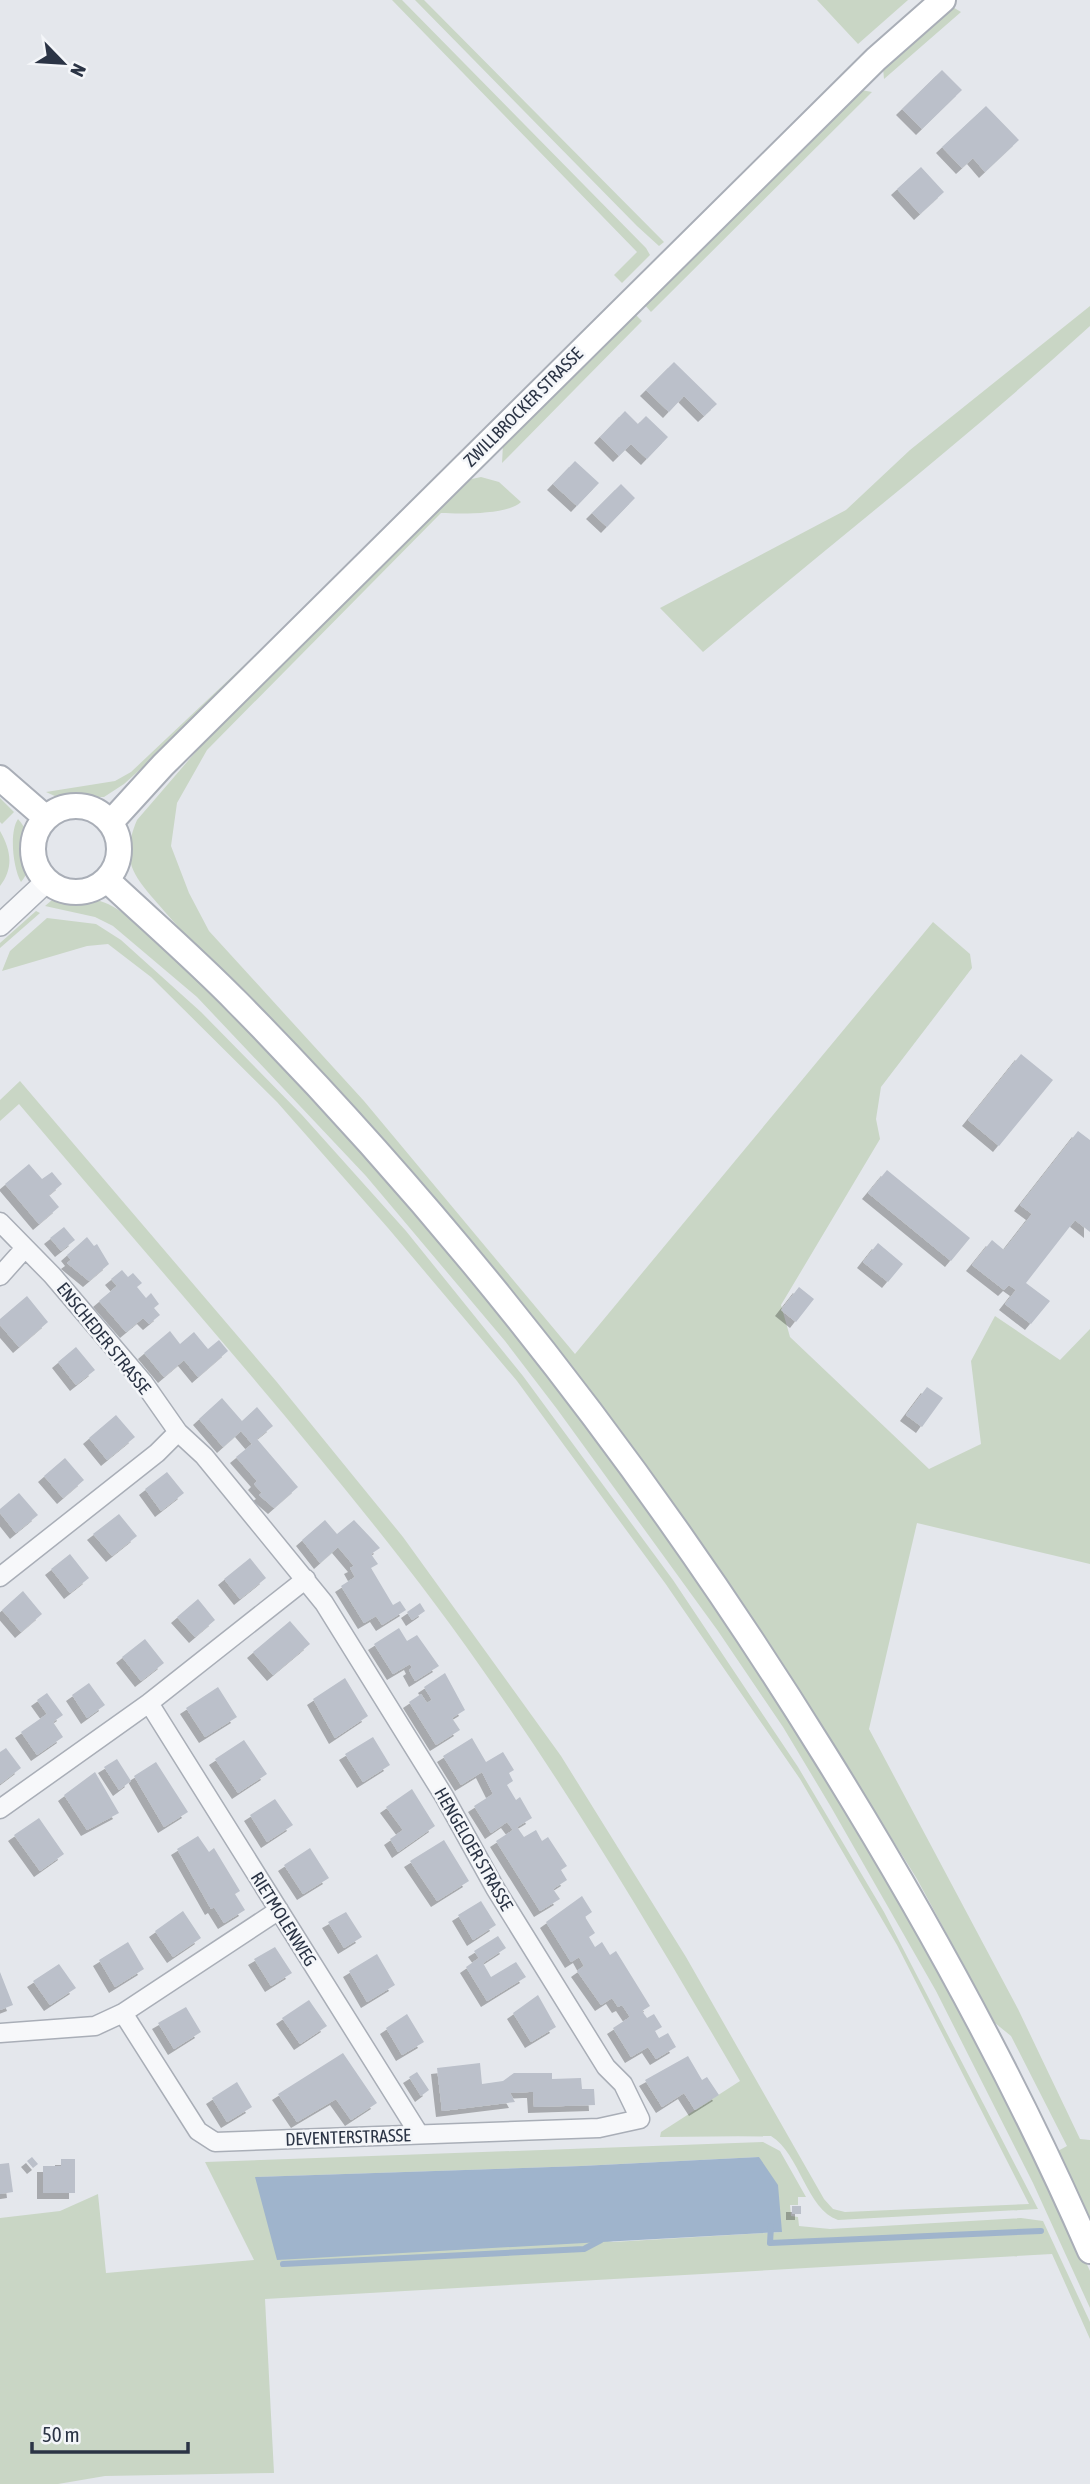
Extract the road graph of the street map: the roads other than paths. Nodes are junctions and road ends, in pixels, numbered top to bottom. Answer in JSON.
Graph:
{"nodes":[{"id":1,"x":943,"y":0,"type":"edge"},
{"id":2,"x":0,"y":778,"type":"edge"},
{"id":3,"x":46,"y":818,"type":"junction"},
{"id":4,"x":111,"y":822,"type":"junction"},
{"id":5,"x":107,"y":880,"type":"junction"},
{"id":6,"x":47,"y":881,"type":"junction"},
{"id":7,"x":0,"y":925,"type":"edge"},
{"id":8,"x":0,"y":1222,"type":"edge"},
{"id":9,"x":25,"y":1248,"type":"junction"},
{"id":10,"x":0,"y":1276,"type":"edge"},
{"id":11,"x":178,"y":1432,"type":"junction"},
{"id":12,"x":272,"y":1538,"type":"joint"},
{"id":13,"x":0,"y":1577,"type":"edge"},
{"id":14,"x":306,"y":1579,"type":"junction"},
{"id":15,"x":149,"y":1703,"type":"junction"},
{"id":16,"x":0,"y":1809,"type":"edge"},
{"id":17,"x":279,"y":1910,"type":"junction"},
{"id":18,"x":123,"y":2013,"type":"junction"},
{"id":19,"x":0,"y":2033,"type":"edge"},
{"id":20,"x":640,"y":2119,"type":"joint"},
{"id":21,"x":419,"y":2134,"type":"junction"},
{"id":22,"x":1090,"y":2251,"type":"edge"}],
"edges":[{"from":1,"to":4,"type":"main road","name":"ZWILLBROCKER STRASSE"},
{"from":2,"to":3,"type":"main road"},
{"from":3,"to":4,"type":"main road"},
{"from":3,"to":6,"type":"main road"},
{"from":4,"to":5,"type":"main road"},
{"from":5,"to":6,"type":"main road"},
{"from":5,"to":22,"type":"main road"},
{"from":6,"to":7,"type":"street"},
{"from":8,"to":9,"type":"street","name":"ENSCHEDER STRASSE"},
{"from":9,"to":10,"type":"street"},
{"from":9,"to":11,"type":"street","name":"ENSCHEDER STRASSE"},
{"from":11,"to":12,"type":"street","name":"ENSCHEDER STRASSE"},
{"from":11,"to":13,"type":"street"},
{"from":12,"to":14,"type":"street","name":"HENGELOER STRASSE"},
{"from":14,"to":15,"type":"street"},
{"from":14,"to":20,"type":"street","name":"HENGELOER STRASSE"},
{"from":15,"to":16,"type":"street"},
{"from":15,"to":17,"type":"street","name":"RIETMOLENWEG"},
{"from":17,"to":18,"type":"street"},
{"from":17,"to":21,"type":"street","name":"RIETMOLENWEG"},
{"from":18,"to":19,"type":"street"},
{"from":18,"to":21,"type":"street","name":"DEVENTERSTRASSE"},
{"from":20,"to":21,"type":"street","name":"DEVENTERSTRASSE"}]}
